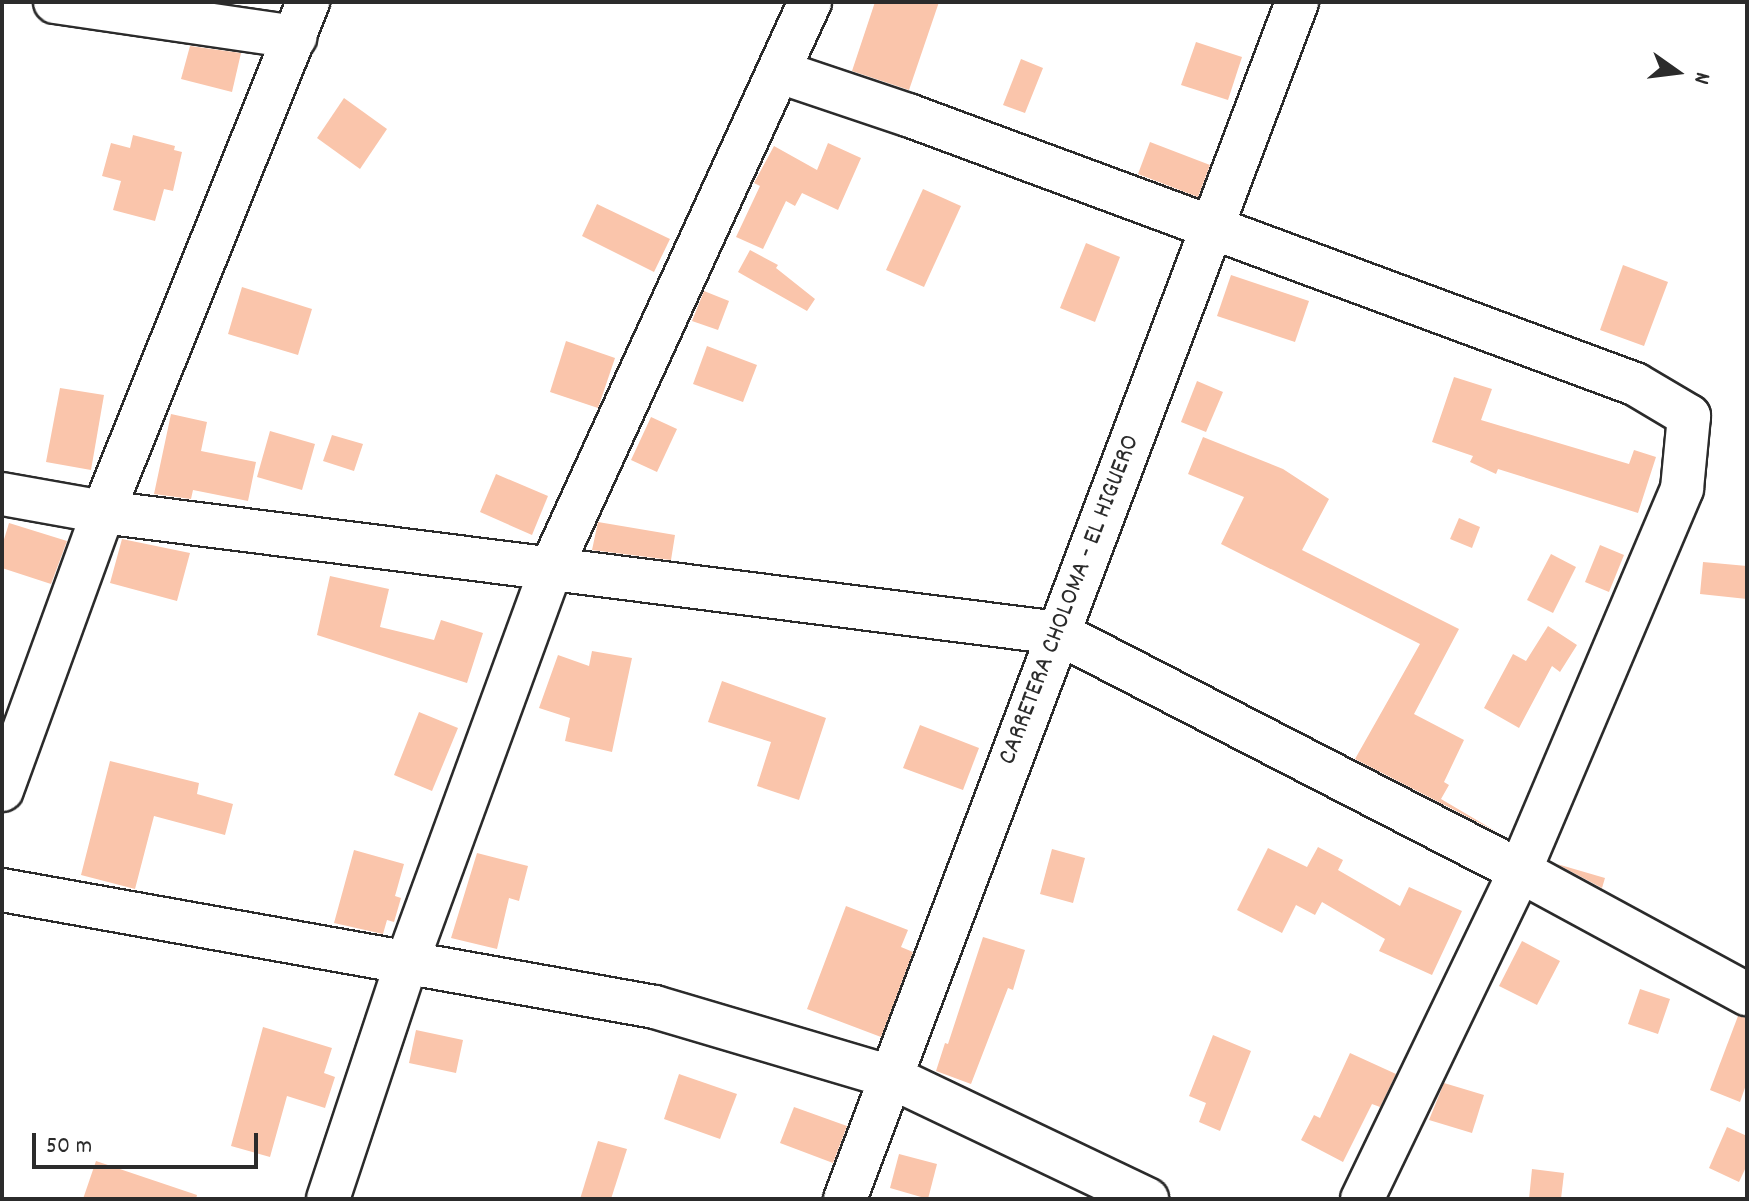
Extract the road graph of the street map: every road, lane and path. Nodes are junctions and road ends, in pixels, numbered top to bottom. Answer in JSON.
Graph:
{"nodes":[{"id":1,"x":55,"y":2,"type":"edge"},
{"id":2,"x":810,"y":2,"type":"edge"},
{"id":3,"x":1297,"y":2,"type":"edge"},
{"id":4,"x":302,"y":19,"type":"edge"},
{"id":5,"x":780,"y":72,"type":"junction"},
{"id":6,"x":1210,"y":229,"type":"junction"},
{"id":7,"x":2,"y":494,"type":"edge"},
{"id":8,"x":103,"y":512,"type":"junction"},
{"id":9,"x":552,"y":566,"type":"junction"},
{"id":10,"x":1058,"y":633,"type":"junction"},
{"id":11,"x":2,"y":790,"type":"edge"},
{"id":12,"x":1520,"y":871,"type":"junction"},
{"id":13,"x":2,"y":890,"type":"edge"},
{"id":14,"x":406,"y":965,"type":"junction"},
{"id":15,"x":1747,"y":994,"type":"edge"},
{"id":16,"x":891,"y":1077,"type":"junction"},
{"id":17,"x":328,"y":1199,"type":"edge"},
{"id":18,"x":845,"y":1199,"type":"edge"},
{"id":19,"x":1147,"y":1199,"type":"edge"},
{"id":20,"x":1362,"y":1199,"type":"edge"}],
"edges":[{"from":1,"to":4,"type":"street"},
{"from":2,"to":5,"type":"street"},
{"from":3,"to":6,"type":"street","name":"CARRETERA CHOLOMA - EL HIGUERO"},
{"from":4,"to":8,"type":"street"},
{"from":5,"to":6,"type":"street"},
{"from":5,"to":9,"type":"street"},
{"from":6,"to":10,"type":"street","name":"CARRETERA CHOLOMA - EL HIGUERO"},
{"from":6,"to":12,"type":"street"},
{"from":7,"to":8,"type":"street"},
{"from":8,"to":9,"type":"street"},
{"from":8,"to":11,"type":"street"},
{"from":9,"to":10,"type":"street"},
{"from":9,"to":14,"type":"street"},
{"from":10,"to":12,"type":"street"},
{"from":10,"to":16,"type":"street","name":"CARRETERA CHOLOMA - EL HIGUERO"},
{"from":12,"to":15,"type":"street"},
{"from":12,"to":20,"type":"street"},
{"from":13,"to":14,"type":"street"},
{"from":14,"to":16,"type":"street"},
{"from":14,"to":17,"type":"street"},
{"from":16,"to":18,"type":"street","name":"CARRETERA CHOLOMA - EL HIGUERO"},
{"from":16,"to":19,"type":"street"}]}
